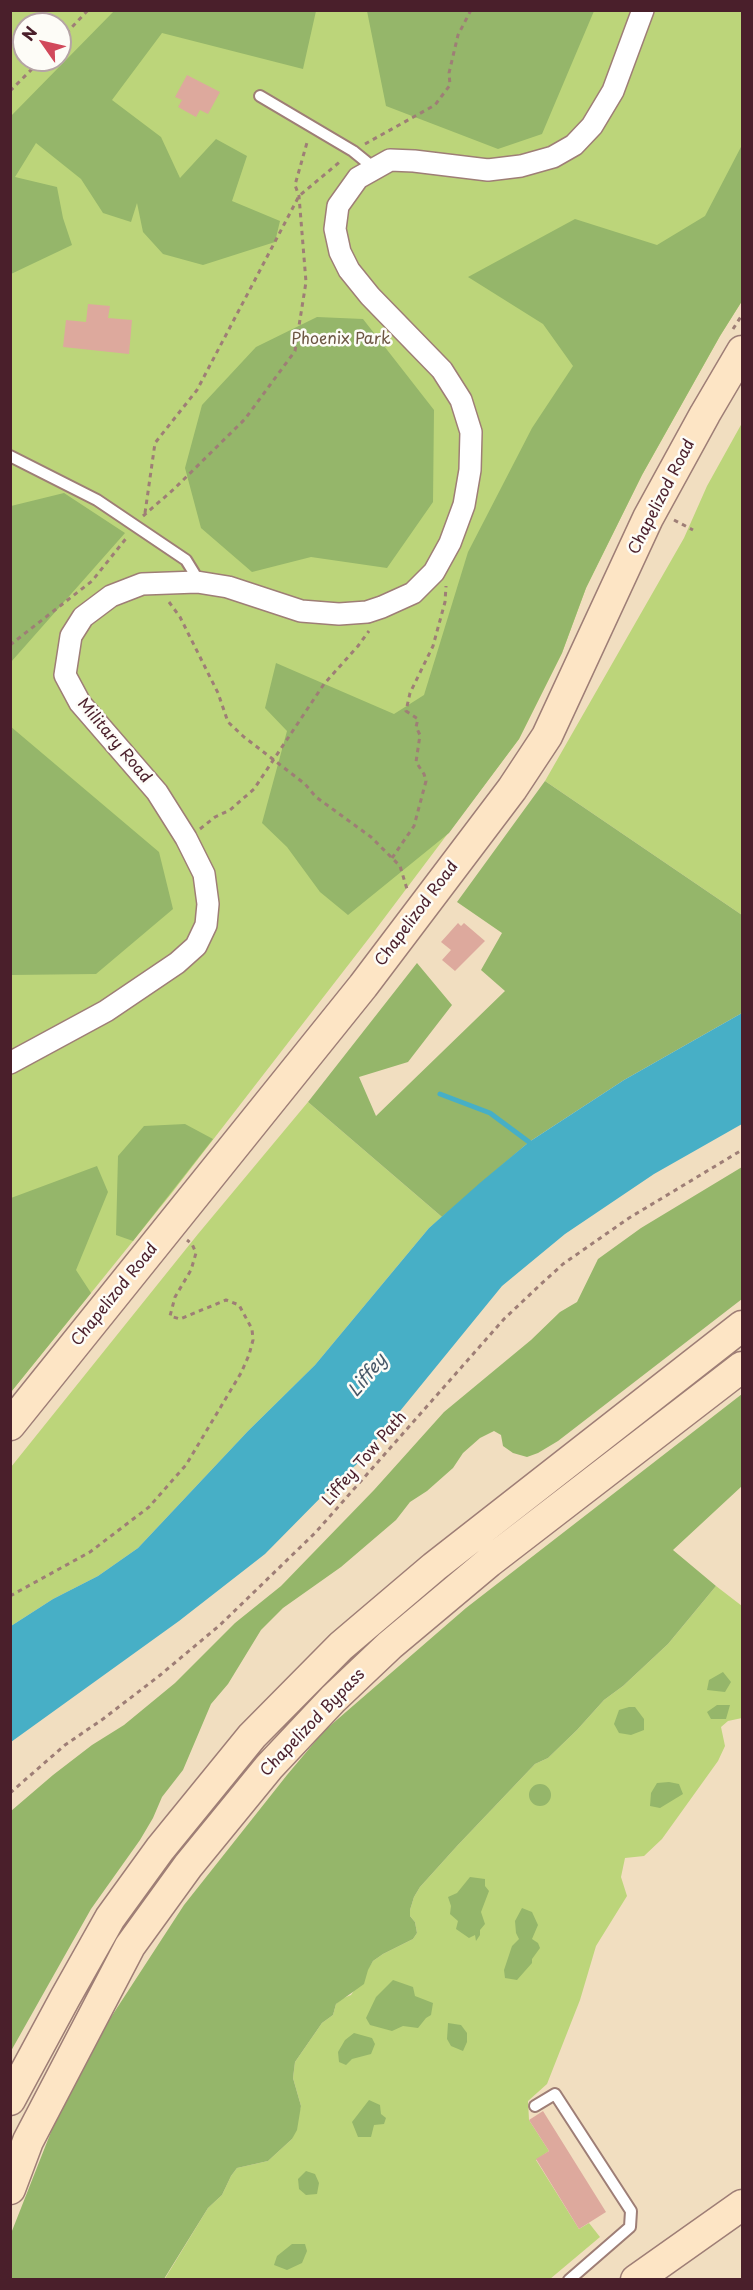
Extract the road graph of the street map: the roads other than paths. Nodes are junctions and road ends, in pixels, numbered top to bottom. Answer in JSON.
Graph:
{"nodes":[{"id":1,"x":643,"y":10,"type":"edge"},
{"id":2,"x":260,"y":96,"type":"dead end"},
{"id":3,"x":374,"y":168,"type":"junction"},
{"id":4,"x":737,"y":342,"type":"edge"},
{"id":5,"x":10,"y":456,"type":"edge"},
{"id":6,"x":197,"y":582,"type":"junction"},
{"id":7,"x":10,"y":1063,"type":"edge"},
{"id":8,"x":742,"y":1326,"type":"edge"},
{"id":9,"x":742,"y":1367,"type":"edge"},
{"id":10,"x":10,"y":1425,"type":"edge"},
{"id":11,"x":10,"y":2100,"type":"edge"},
{"id":12,"x":535,"y":2106,"type":"dead end"},
{"id":13,"x":10,"y":2188,"type":"edge"},
{"id":14,"x":742,"y":2205,"type":"edge"},
{"id":15,"x":569,"y":2280,"type":"edge"},
{"id":16,"x":636,"y":2280,"type":"edge"}],
"edges":[{"from":1,"to":3,"type":"street","name":"Military Road"},
{"from":2,"to":3,"type":"lane"},
{"from":3,"to":6,"type":"street","name":"Military Road"},
{"from":4,"to":10,"type":"main road","name":"Chapelizod Road"},
{"from":5,"to":6,"type":"lane"},
{"from":6,"to":7,"type":"street","name":"Military Road"},
{"from":8,"to":11,"type":"main road","name":"Chapelizod Bypass"},
{"from":9,"to":13,"type":"main road","name":"Chapelizod Bypass"},
{"from":12,"to":15,"type":"lane"},
{"from":14,"to":16,"type":"main road"}]}
